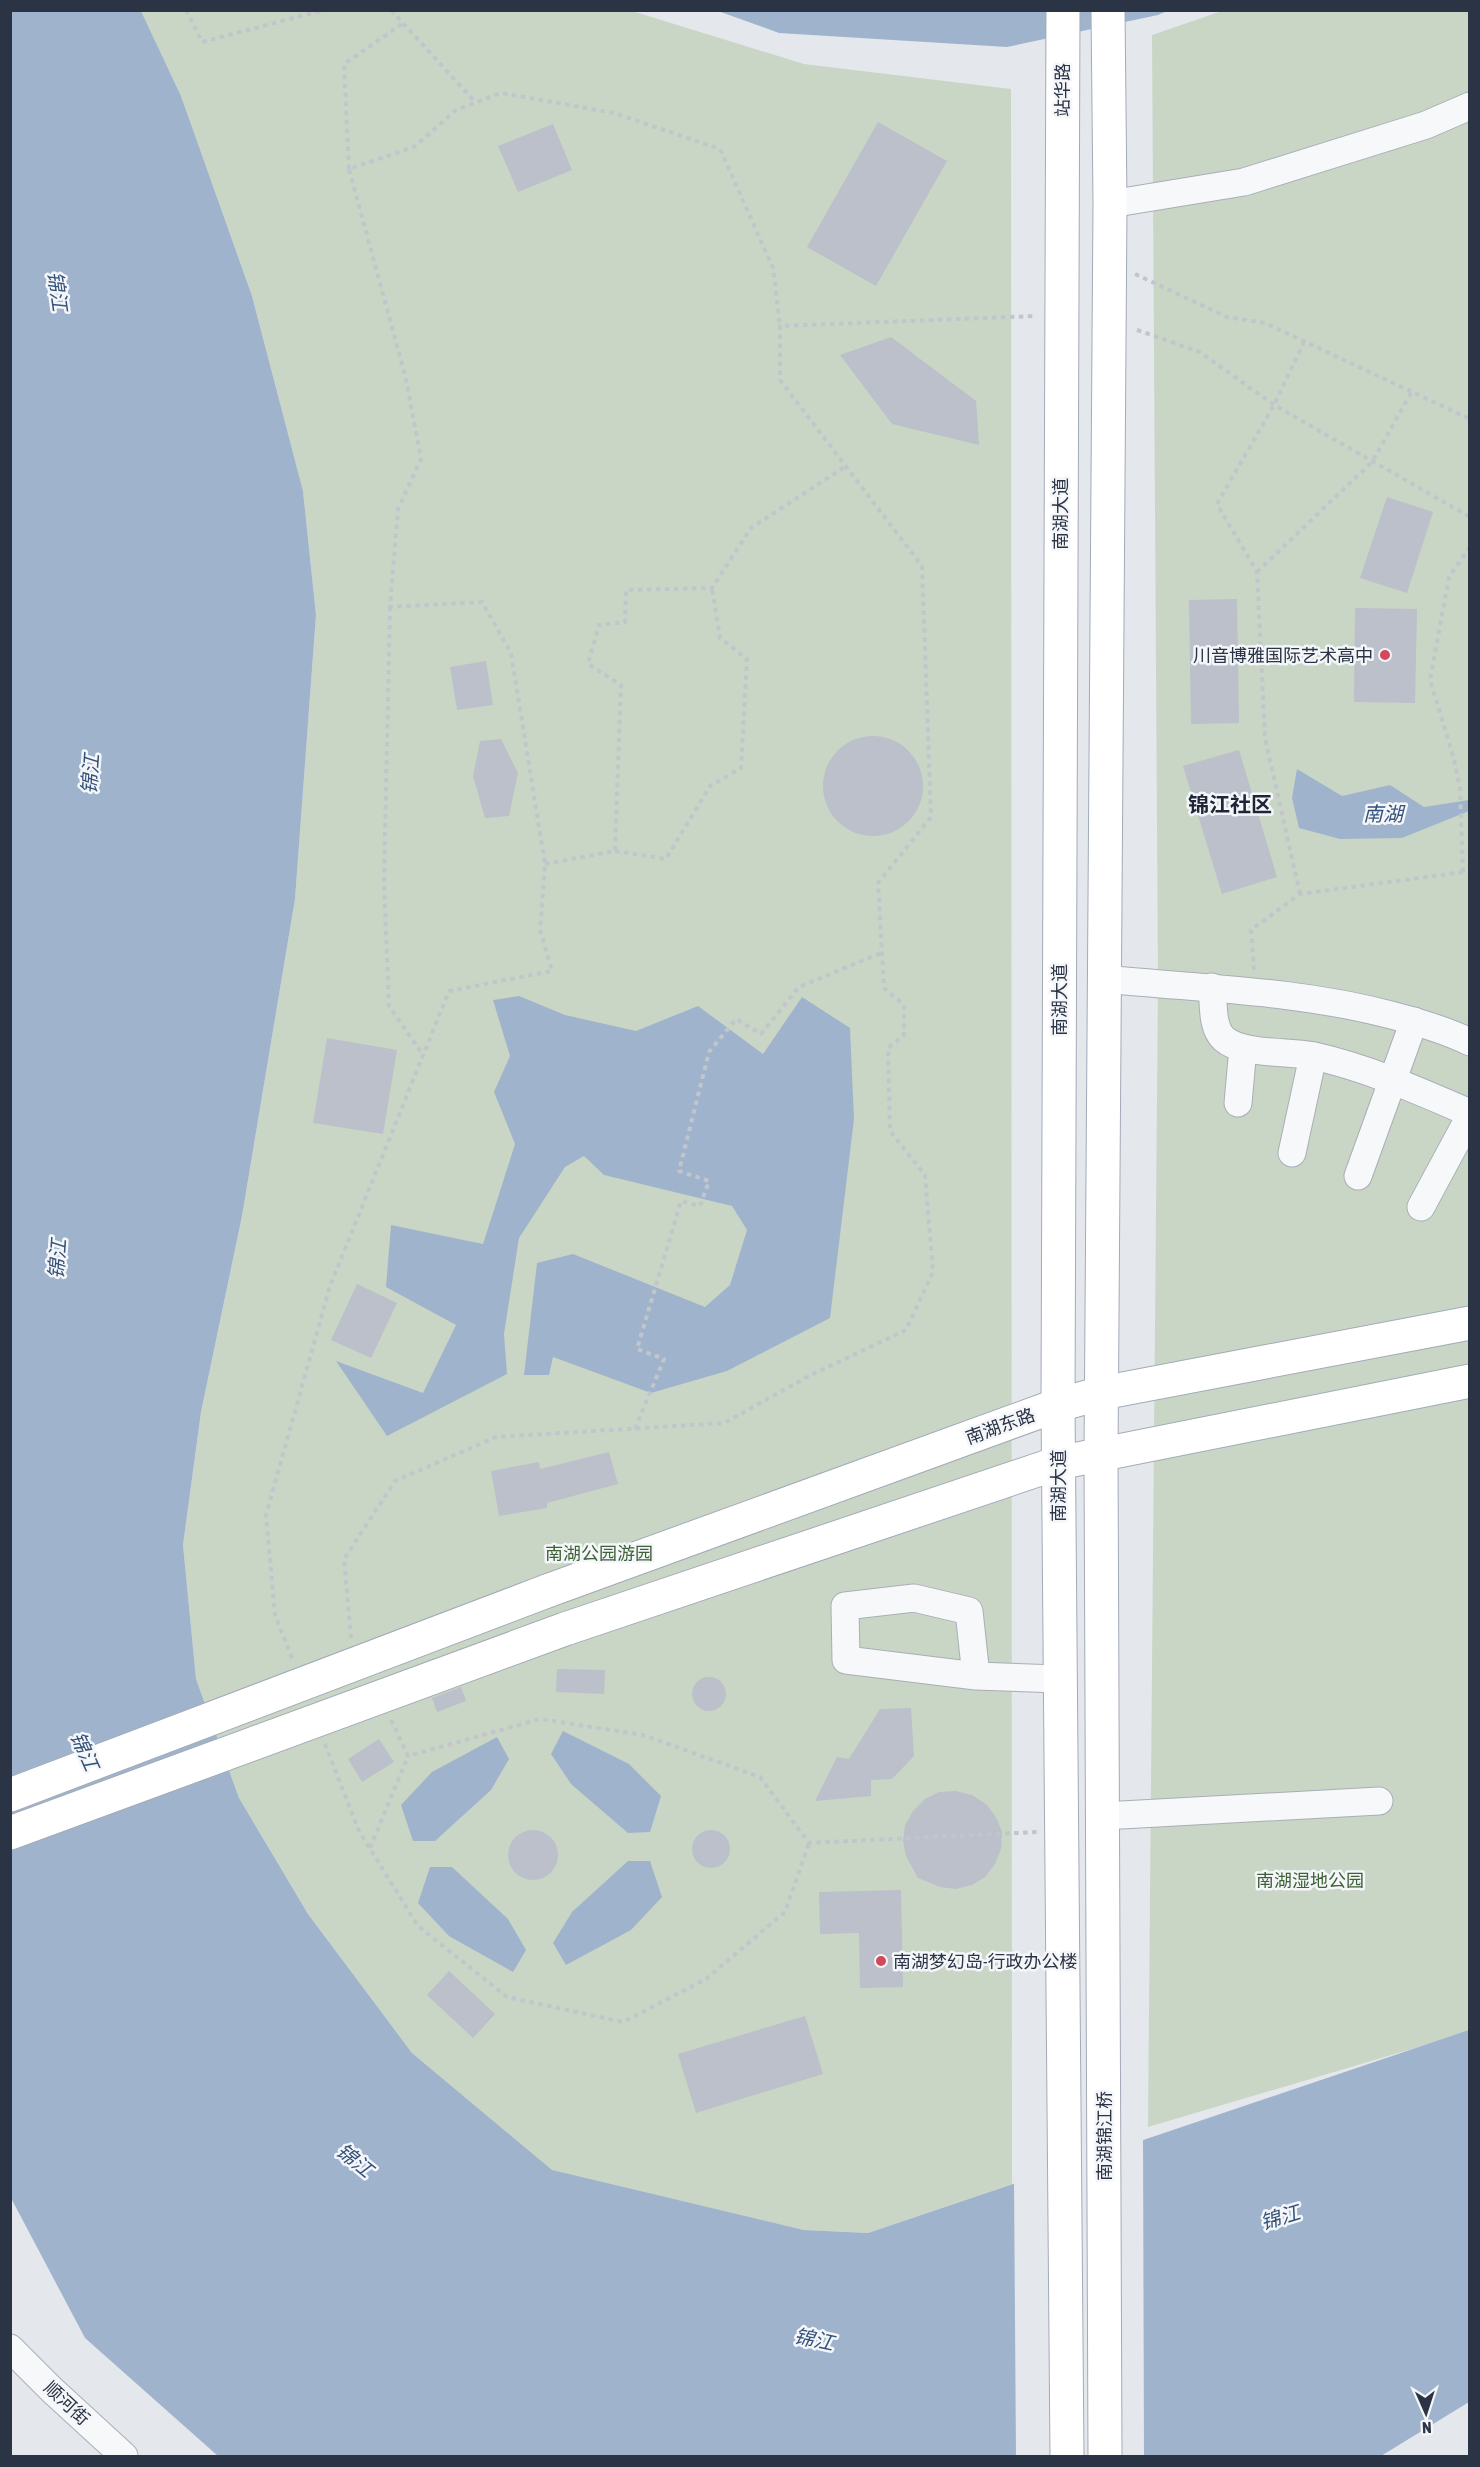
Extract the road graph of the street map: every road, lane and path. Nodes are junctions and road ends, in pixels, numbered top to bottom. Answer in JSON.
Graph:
{"nodes":[{"id":1,"x":186,"y":10,"type":"edge"},
{"id":2,"x":324,"y":10,"type":"edge"},
{"id":3,"x":391,"y":10,"type":"edge"},
{"id":4,"x":1063,"y":10,"type":"edge"},
{"id":5,"x":1108,"y":10,"type":"edge"},
{"id":6,"x":402,"y":24,"type":"junction"},
{"id":7,"x":476,"y":103,"type":"junction"},
{"id":8,"x":1470,"y":106,"type":"edge"},
{"id":9,"x":349,"y":169,"type":"junction"},
{"id":10,"x":1062,"y":170,"type":"joint"},
{"id":11,"x":1110,"y":204,"type":"junction"},
{"id":12,"x":1110,"y":263,"type":"junction"},
{"id":13,"x":1060,"y":315,"type":"junction"},
{"id":14,"x":1109,"y":320,"type":"junction"},
{"id":15,"x":780,"y":326,"type":"junction"},
{"id":16,"x":1304,"y":342,"type":"junction"},
{"id":17,"x":1411,"y":393,"type":"junction"},
{"id":18,"x":1274,"y":405,"type":"junction"},
{"id":19,"x":1470,"y":419,"type":"edge"},
{"id":20,"x":1372,"y":462,"type":"junction"},
{"id":21,"x":846,"y":466,"type":"junction"},
{"id":22,"x":1470,"y":517,"type":"edge"},
{"id":23,"x":1470,"y":547,"type":"edge"},
{"id":24,"x":1257,"y":572,"type":"junction"},
{"id":25,"x":712,"y":588,"type":"junction"},
{"id":26,"x":390,"y":607,"type":"junction"},
{"id":27,"x":615,"y":851,"type":"junction"},
{"id":28,"x":545,"y":864,"type":"junction"},
{"id":29,"x":1463,"y":872,"type":"junction"},
{"id":30,"x":1470,"y":873,"type":"edge"},
{"id":31,"x":1300,"y":894,"type":"junction"},
{"id":32,"x":881,"y":953,"type":"junction"},
{"id":33,"x":1105,"y":980,"type":"junction"},
{"id":34,"x":1212,"y":987,"type":"junction"},
{"id":35,"x":1255,"y":990,"type":"junction"},
{"id":36,"x":1414,"y":1021,"type":"junction"},
{"id":37,"x":1470,"y":1042,"type":"edge"},
{"id":38,"x":1243,"y":1048,"type":"junction"},
{"id":39,"x":423,"y":1056,"type":"junction"},
{"id":40,"x":1313,"y":1056,"type":"junction"},
{"id":41,"x":1393,"y":1080,"type":"junction"},
{"id":42,"x":1238,"y":1103,"type":"dead end"},
{"id":43,"x":1470,"y":1114,"type":"edge"},
{"id":44,"x":1292,"y":1153,"type":"dead end"},
{"id":45,"x":1358,"y":1176,"type":"dead end"},
{"id":46,"x":1421,"y":1207,"type":"dead end"},
{"id":47,"x":1470,"y":1323,"type":"edge"},
{"id":48,"x":1470,"y":1381,"type":"edge"},
{"id":49,"x":1102,"y":1393,"type":"junction"},
{"id":50,"x":1058,"y":1405,"type":"junction"},
{"id":51,"x":635,"y":1429,"type":"junction"},
{"id":52,"x":1101,"y":1454,"type":"junction"},
{"id":53,"x":1058,"y":1463,"type":"junction"},
{"id":54,"x":356,"y":1647,"type":"dead end"},
{"id":55,"x":296,"y":1669,"type":"dead end"},
{"id":56,"x":976,"y":1676,"type":"junction"},
{"id":57,"x":1059,"y":1678,"type":"junction"},
{"id":58,"x":389,"y":1717,"type":"dead end"},
{"id":59,"x":321,"y":1734,"type":"dead end"},
{"id":60,"x":408,"y":1756,"type":"junction"},
{"id":61,"x":10,"y":1795,"type":"edge"},
{"id":62,"x":1378,"y":1801,"type":"dead end"},
{"id":63,"x":1103,"y":1816,"type":"junction"},
{"id":64,"x":1060,"y":1830,"type":"junction"},
{"id":65,"x":10,"y":1833,"type":"edge"},
{"id":66,"x":809,"y":1844,"type":"junction"},
{"id":67,"x":370,"y":1848,"type":"junction"},
{"id":68,"x":10,"y":2348,"type":"edge"},
{"id":69,"x":124,"y":2457,"type":"edge"},
{"id":70,"x":1066,"y":2457,"type":"edge"},
{"id":71,"x":1105,"y":2457,"type":"edge"}],
"edges":[{"from":1,"to":2,"type":"path"},
{"from":3,"to":6,"type":"path"},
{"from":4,"to":10,"type":"main road","name":"站华路"},
{"from":5,"to":11,"type":"main road"},
{"from":6,"to":7,"type":"path"},
{"from":6,"to":9,"type":"path"},
{"from":7,"to":9,"type":"path"},
{"from":7,"to":15,"type":"path"},
{"from":8,"to":11,"type":"street"},
{"from":9,"to":26,"type":"path"},
{"from":10,"to":13,"type":"main road","name":"南湖大道"},
{"from":11,"to":12,"type":"main road"},
{"from":12,"to":14,"type":"main road"},
{"from":12,"to":16,"type":"path"},
{"from":13,"to":15,"type":"path"},
{"from":13,"to":50,"type":"main road","name":"南湖大道"},
{"from":14,"to":18,"type":"path"},
{"from":14,"to":33,"type":"main road"},
{"from":15,"to":21,"type":"path"},
{"from":16,"to":17,"type":"path"},
{"from":16,"to":18,"type":"path"},
{"from":17,"to":19,"type":"path"},
{"from":17,"to":20,"type":"path"},
{"from":18,"to":20,"type":"path"},
{"from":18,"to":24,"type":"path"},
{"from":20,"to":22,"type":"path"},
{"from":20,"to":24,"type":"path"},
{"from":21,"to":25,"type":"path"},
{"from":21,"to":32,"type":"path"},
{"from":23,"to":29,"type":"path"},
{"from":24,"to":31,"type":"path"},
{"from":25,"to":27,"type":"path"},
{"from":25,"to":27,"type":"path"},
{"from":26,"to":28,"type":"path"},
{"from":26,"to":39,"type":"path"},
{"from":27,"to":28,"type":"path"},
{"from":28,"to":39,"type":"path"},
{"from":29,"to":30,"type":"path"},
{"from":29,"to":31,"type":"path"},
{"from":31,"to":35,"type":"path"},
{"from":32,"to":51,"type":"path"},
{"from":32,"to":51,"type":"path"},
{"from":33,"to":34,"type":"street"},
{"from":33,"to":49,"type":"main road"},
{"from":34,"to":35,"type":"street"},
{"from":34,"to":38,"type":"street"},
{"from":35,"to":36,"type":"street"},
{"from":36,"to":37,"type":"street"},
{"from":36,"to":41,"type":"street"},
{"from":38,"to":40,"type":"street"},
{"from":38,"to":42,"type":"street"},
{"from":39,"to":55,"type":"path"},
{"from":40,"to":41,"type":"street"},
{"from":40,"to":44,"type":"street"},
{"from":41,"to":43,"type":"street"},
{"from":41,"to":45,"type":"street"},
{"from":43,"to":46,"type":"street"},
{"from":47,"to":49,"type":"main road","name":"南湖东路"},
{"from":48,"to":52,"type":"main road"},
{"from":49,"to":50,"type":"main road","name":"南湖东路"},
{"from":49,"to":52,"type":"main road"},
{"from":50,"to":53,"type":"main road","name":"南湖大道"},
{"from":50,"to":61,"type":"main road","name":"南湖东路","bridge":true},
{"from":51,"to":54,"type":"path"},
{"from":52,"to":53,"type":"main road"},
{"from":52,"to":63,"type":"main road"},
{"from":53,"to":57,"type":"main road","name":"南湖大道"},
{"from":53,"to":65,"type":"main road","bridge":true},
{"from":56,"to":56,"type":"street"},
{"from":56,"to":57,"type":"street"},
{"from":57,"to":64,"type":"main road","name":"南湖大道"},
{"from":58,"to":60,"type":"path"},
{"from":59,"to":67,"type":"path"},
{"from":60,"to":66,"type":"path"},
{"from":60,"to":67,"type":"path"},
{"from":62,"to":63,"type":"street"},
{"from":63,"to":71,"type":"main road","name":"南湖锦江桥"},
{"from":64,"to":66,"type":"path"},
{"from":64,"to":70,"type":"main road"},
{"from":66,"to":67,"type":"path"},
{"from":68,"to":69,"type":"street","name":"顺河街"}]}
